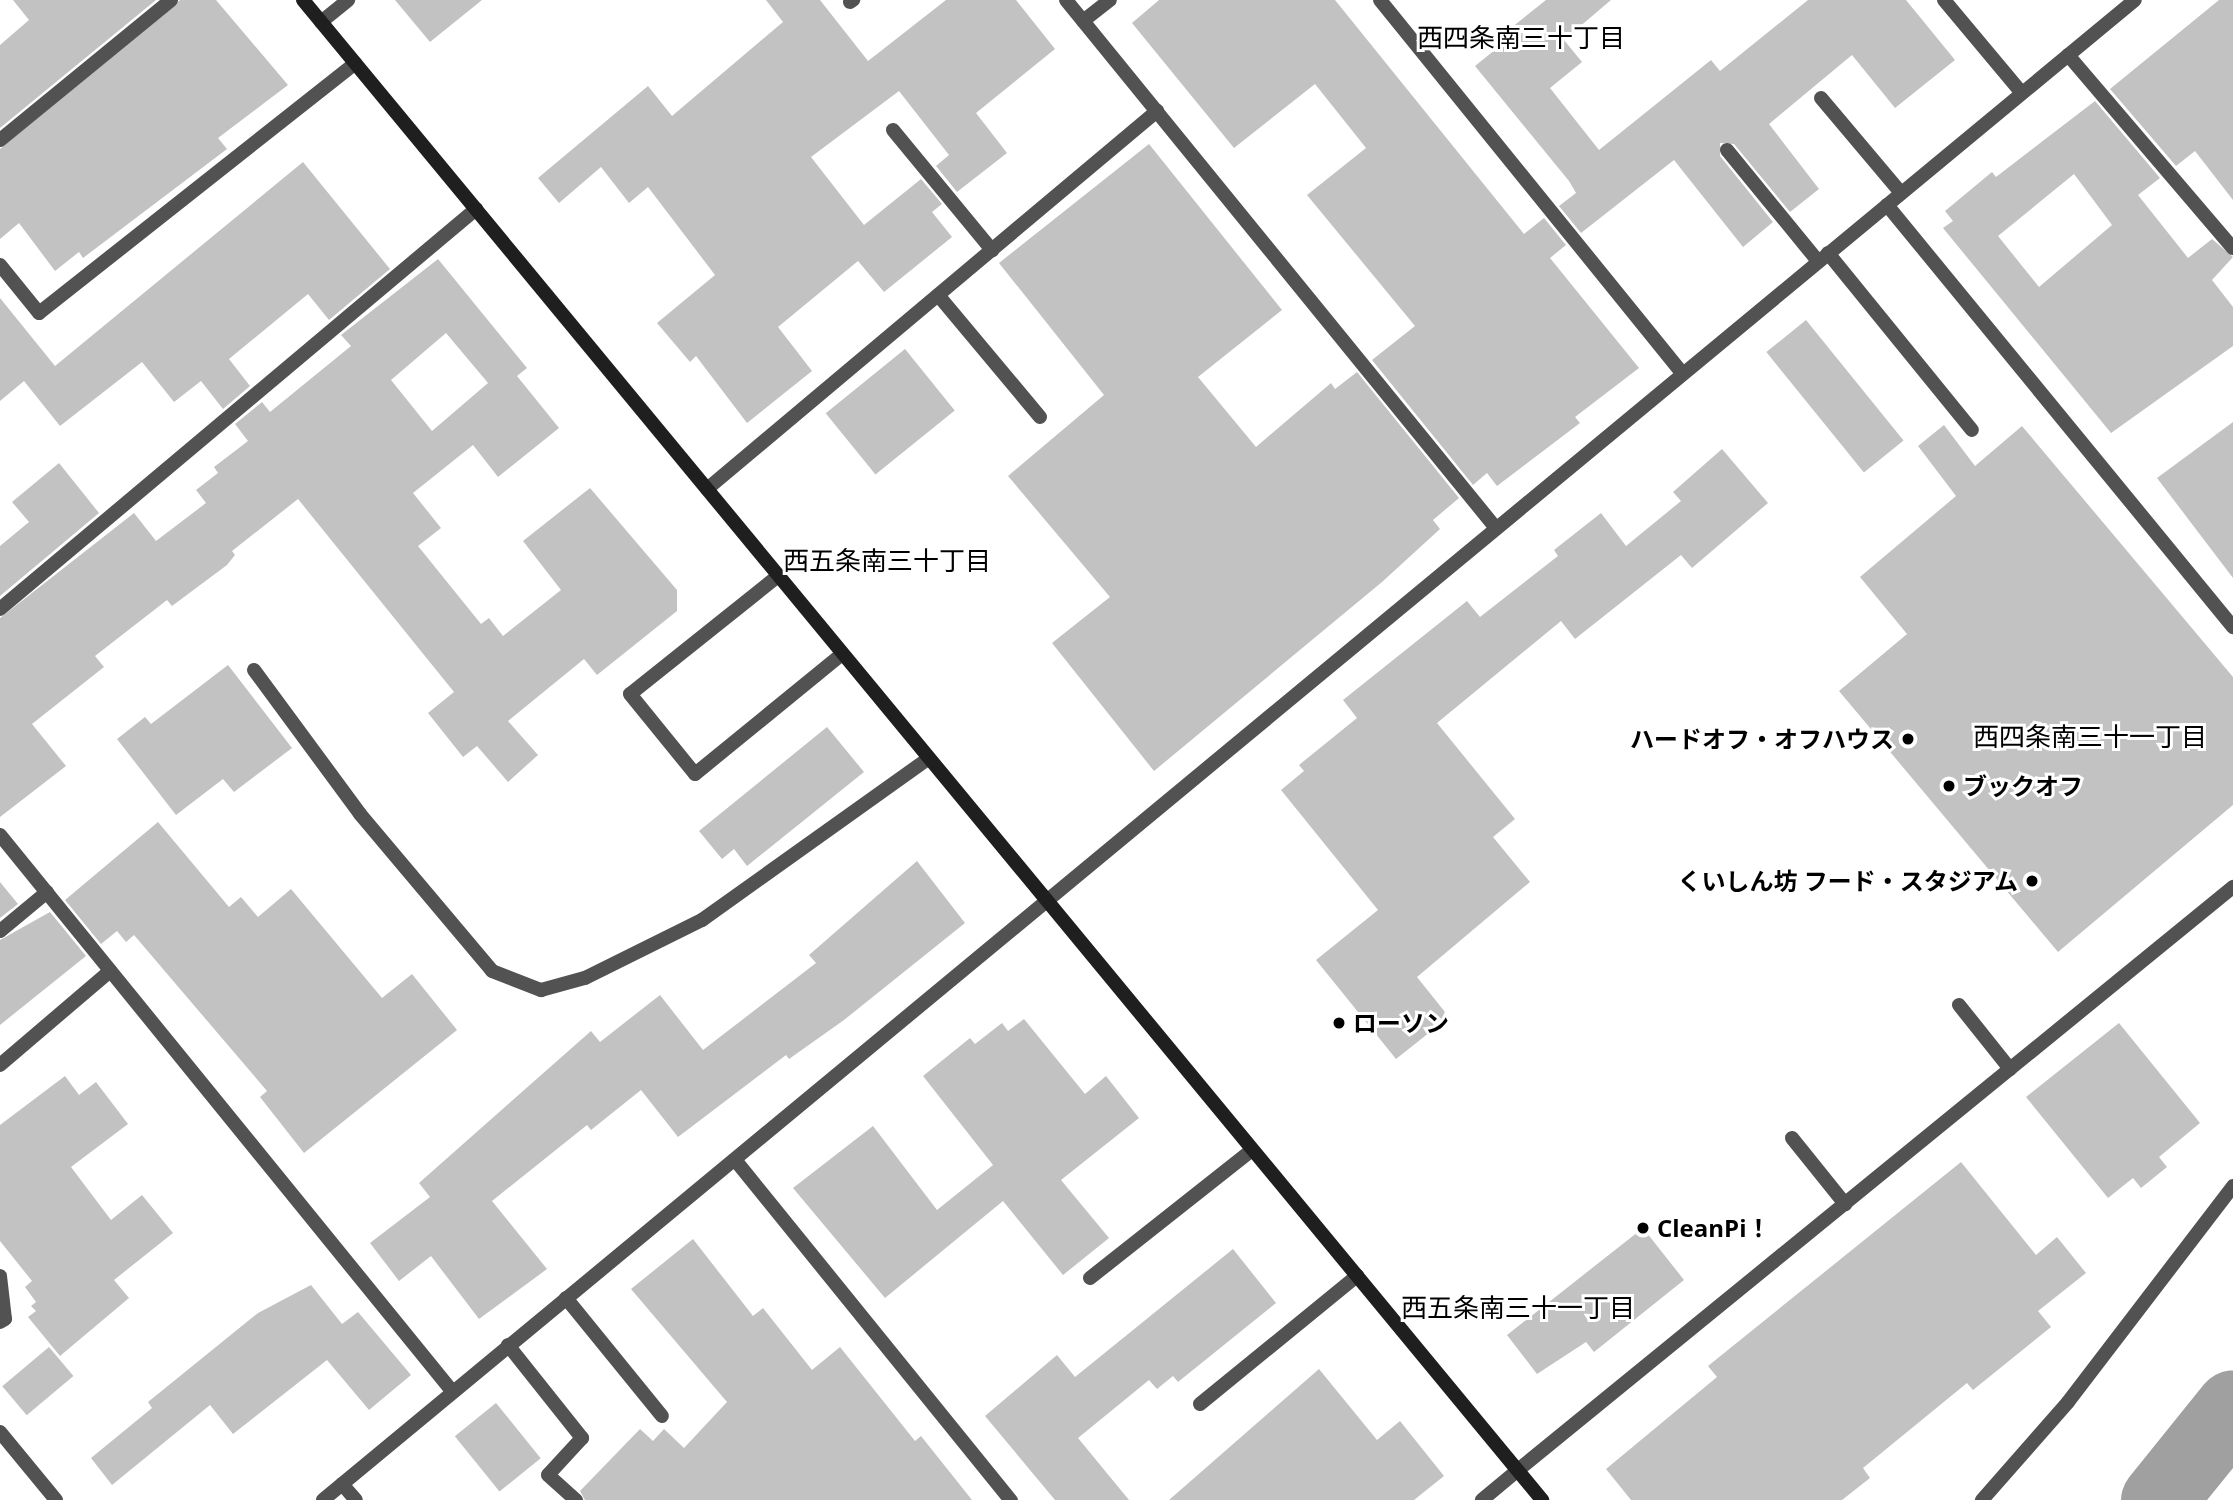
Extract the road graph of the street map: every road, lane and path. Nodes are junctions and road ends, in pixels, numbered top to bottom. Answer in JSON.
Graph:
{"nodes":[{"id":1,"x":171,"y":0,"type":"edge"},
{"id":2,"x":303,"y":0,"type":"edge"},
{"id":3,"x":348,"y":0,"type":"edge"},
{"id":4,"x":1066,"y":0,"type":"edge"},
{"id":5,"x":1110,"y":0,"type":"edge"},
{"id":6,"x":1380,"y":0,"type":"edge"},
{"id":7,"x":1944,"y":0,"type":"edge"},
{"id":8,"x":2135,"y":0,"type":"edge"},
{"id":9,"x":1083,"y":21,"type":"junction"},
{"id":10,"x":321,"y":22,"type":"junction"},
{"id":11,"x":2068,"y":55,"type":"junction"},
{"id":12,"x":355,"y":63,"type":"junction"},
{"id":13,"x":2021,"y":92,"type":"junction"},
{"id":14,"x":1821,"y":97,"type":"dead end"},
{"id":15,"x":1157,"y":111,"type":"junction"},
{"id":16,"x":893,"y":130,"type":"dead end"},
{"id":17,"x":0,"y":140,"type":"edge"},
{"id":18,"x":1727,"y":150,"type":"dead end"},
{"id":19,"x":1901,"y":193,"type":"junction"},
{"id":20,"x":1887,"y":205,"type":"junction"},
{"id":21,"x":475,"y":209,"type":"junction"},
{"id":22,"x":2233,"y":248,"type":"edge"},
{"id":23,"x":992,"y":250,"type":"junction"},
{"id":24,"x":1823,"y":257,"type":"junction"},
{"id":25,"x":0,"y":265,"type":"edge"},
{"id":26,"x":938,"y":295,"type":"junction"},
{"id":27,"x":1682,"y":373,"type":"junction"},
{"id":28,"x":1040,"y":418,"type":"dead end"},
{"id":29,"x":1972,"y":430,"type":"dead end"},
{"id":30,"x":707,"y":489,"type":"junction"},
{"id":31,"x":1495,"y":527,"type":"junction"},
{"id":32,"x":778,"y":576,"type":"junction"},
{"id":33,"x":0,"y":610,"type":"edge"},
{"id":34,"x":2233,"y":627,"type":"edge"},
{"id":35,"x":842,"y":654,"type":"junction"},
{"id":36,"x":254,"y":670,"type":"dead end"},
{"id":37,"x":928,"y":760,"type":"junction"},
{"id":38,"x":0,"y":835,"type":"edge"},
{"id":39,"x":2233,"y":887,"type":"edge"},
{"id":40,"x":47,"y":892,"type":"junction"},
{"id":41,"x":1045,"y":903,"type":"junction"},
{"id":42,"x":0,"y":931,"type":"edge"},
{"id":43,"x":110,"y":971,"type":"junction"},
{"id":44,"x":1959,"y":1004,"type":"dead end"},
{"id":45,"x":0,"y":1065,"type":"edge"},
{"id":46,"x":2010,"y":1069,"type":"junction"},
{"id":47,"x":1792,"y":1138,"type":"dead end"},
{"id":48,"x":1252,"y":1150,"type":"junction"},
{"id":49,"x":736,"y":1161,"type":"junction"},
{"id":50,"x":2233,"y":1186,"type":"edge"},
{"id":51,"x":1845,"y":1204,"type":"junction"},
{"id":52,"x":0,"y":1276,"type":"edge"},
{"id":53,"x":1357,"y":1276,"type":"junction"},
{"id":54,"x":1090,"y":1278,"type":"dead end"},
{"id":55,"x":566,"y":1298,"type":"junction"},
{"id":56,"x":0,"y":1322,"type":"edge"},
{"id":57,"x":508,"y":1345,"type":"junction"},
{"id":58,"x":452,"y":1391,"type":"junction"},
{"id":59,"x":1200,"y":1404,"type":"dead end"},
{"id":60,"x":662,"y":1416,"type":"dead end"},
{"id":61,"x":3,"y":1441,"type":"edge"},
{"id":62,"x":1518,"y":1470,"type":"junction"},
{"id":63,"x":342,"y":1484,"type":"junction"},
{"id":64,"x":56,"y":1500,"type":"edge"},
{"id":65,"x":323,"y":1500,"type":"edge"},
{"id":66,"x":356,"y":1500,"type":"edge"},
{"id":67,"x":576,"y":1500,"type":"edge"},
{"id":68,"x":1011,"y":1500,"type":"edge"},
{"id":69,"x":1482,"y":1500,"type":"edge"},
{"id":70,"x":1542,"y":1500,"type":"edge"},
{"id":71,"x":1982,"y":1500,"type":"edge"}],
"edges":[{"from":1,"to":17,"type":"street"},
{"from":2,"to":10,"type":"street"},
{"from":3,"to":10,"type":"street"},
{"from":4,"to":9,"type":"street"},
{"from":5,"to":9,"type":"street"},
{"from":6,"to":27,"type":"street"},
{"from":7,"to":13,"type":"street"},
{"from":8,"to":11,"type":"street"},
{"from":9,"to":15,"type":"street"},
{"from":10,"to":12,"type":"street"},
{"from":11,"to":13,"type":"street"},
{"from":11,"to":22,"type":"street"},
{"from":12,"to":21,"type":"street"},
{"from":12,"to":25,"type":"street"},
{"from":13,"to":19,"type":"street"},
{"from":14,"to":19,"type":"street"},
{"from":15,"to":23,"type":"street"},
{"from":15,"to":31,"type":"street"},
{"from":16,"to":23,"type":"street"},
{"from":18,"to":24,"type":"street"},
{"from":19,"to":20,"type":"street"},
{"from":20,"to":24,"type":"street"},
{"from":20,"to":34,"type":"street"},
{"from":21,"to":30,"type":"street"},
{"from":21,"to":33,"type":"street"},
{"from":23,"to":26,"type":"street"},
{"from":24,"to":27,"type":"street"},
{"from":24,"to":29,"type":"street"},
{"from":26,"to":28,"type":"street"},
{"from":26,"to":30,"type":"street"},
{"from":27,"to":31,"type":"street"},
{"from":30,"to":32,"type":"street"},
{"from":31,"to":41,"type":"street"},
{"from":32,"to":35,"type":"street"},
{"from":32,"to":35,"type":"street"},
{"from":35,"to":37,"type":"street"},
{"from":36,"to":37,"type":"street"},
{"from":37,"to":41,"type":"street"},
{"from":38,"to":40,"type":"street"},
{"from":39,"to":46,"type":"street"},
{"from":40,"to":42,"type":"street"},
{"from":40,"to":43,"type":"street"},
{"from":41,"to":48,"type":"street"},
{"from":41,"to":49,"type":"street"},
{"from":43,"to":45,"type":"street"},
{"from":43,"to":58,"type":"street"},
{"from":44,"to":46,"type":"street"},
{"from":46,"to":51,"type":"street"},
{"from":47,"to":51,"type":"street"},
{"from":48,"to":53,"type":"street"},
{"from":48,"to":54,"type":"street"},
{"from":49,"to":55,"type":"street"},
{"from":49,"to":68,"type":"street"},
{"from":50,"to":71,"type":"street"},
{"from":51,"to":62,"type":"street"},
{"from":52,"to":56,"type":"street"},
{"from":53,"to":59,"type":"street"},
{"from":53,"to":62,"type":"street"},
{"from":55,"to":57,"type":"street"},
{"from":55,"to":60,"type":"street"},
{"from":57,"to":58,"type":"street"},
{"from":57,"to":67,"type":"street"},
{"from":58,"to":63,"type":"street"},
{"from":61,"to":64,"type":"street"},
{"from":62,"to":69,"type":"street"},
{"from":62,"to":70,"type":"street"},
{"from":63,"to":65,"type":"street"},
{"from":63,"to":66,"type":"street"}]}
